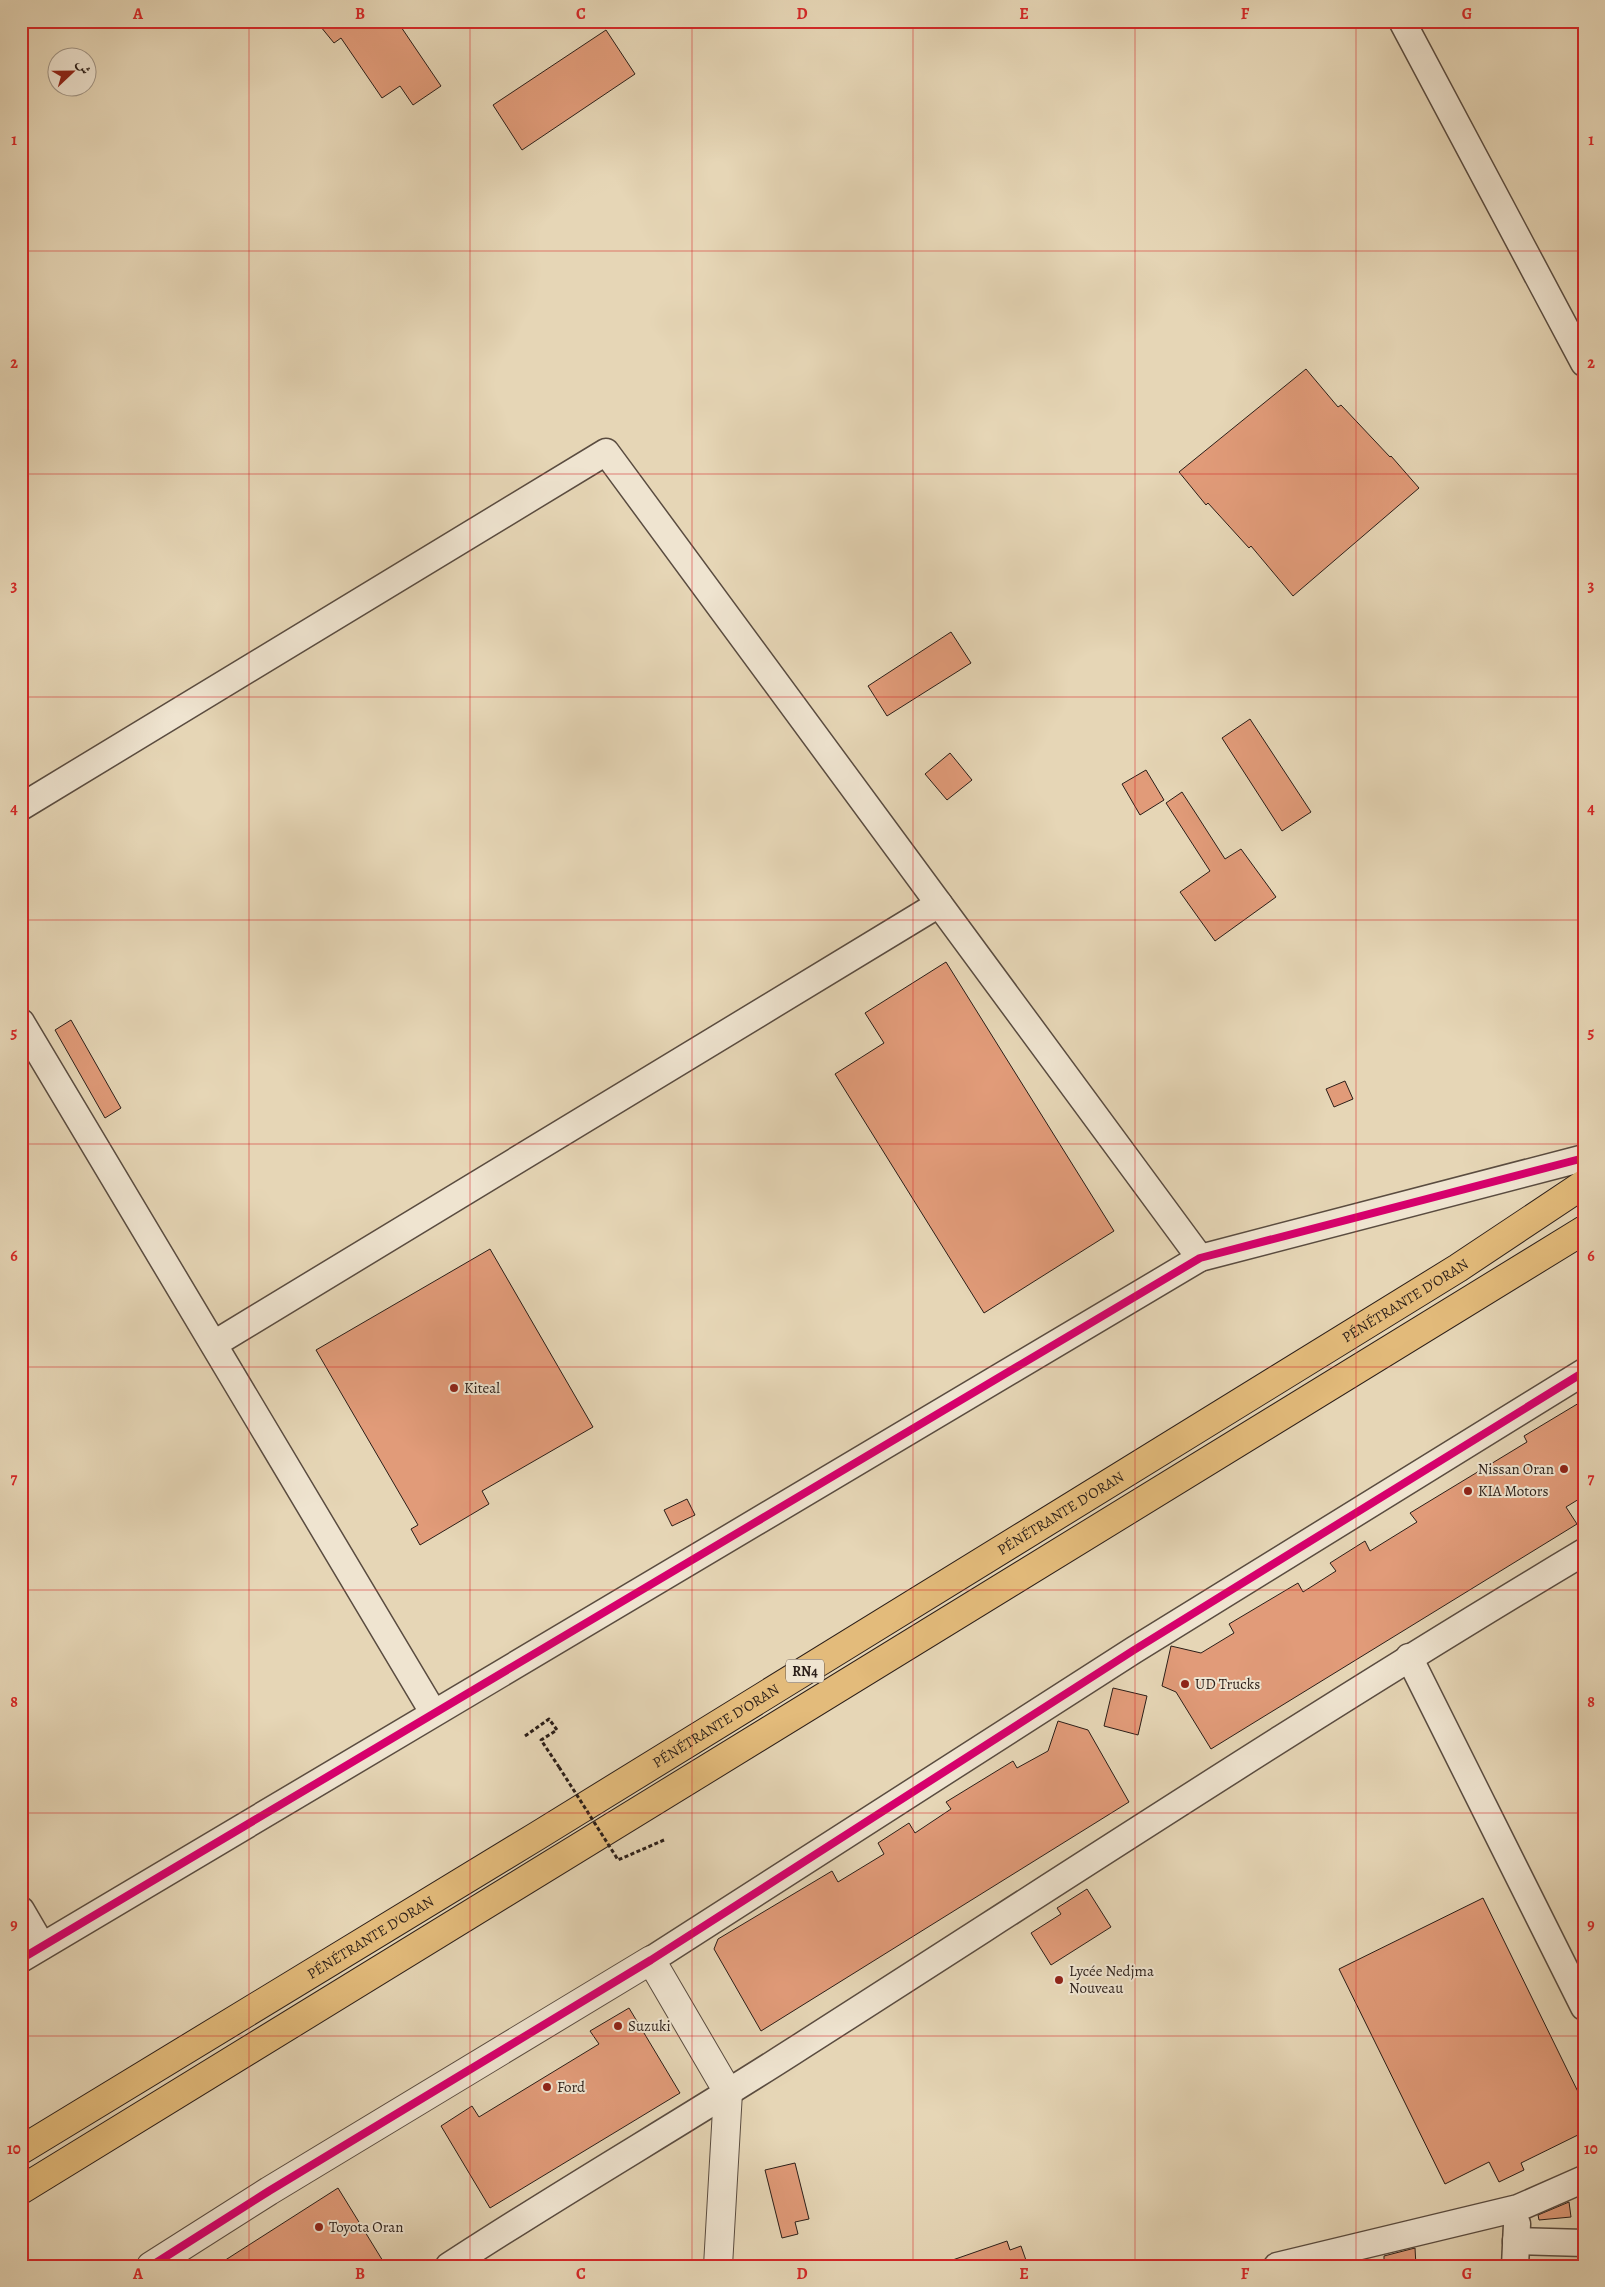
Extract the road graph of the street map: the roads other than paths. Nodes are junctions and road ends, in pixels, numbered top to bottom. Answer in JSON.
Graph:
{"nodes":[{"id":1,"x":1402,"y":21,"type":"edge"},
{"id":2,"x":1584,"y":363,"type":"edge"},
{"id":3,"x":21,"y":807,"type":"edge"},
{"id":4,"x":939,"y":904,"type":"junction"},
{"id":5,"x":21,"y":1022,"type":"edge"},
{"id":6,"x":1584,"y":1158,"type":"edge"},
{"id":7,"x":1584,"y":1184,"type":"edge"},
{"id":8,"x":1584,"y":1230,"type":"edge"},
{"id":9,"x":1200,"y":1258,"type":"junction"},
{"id":10,"x":214,"y":1344,"type":"junction"},
{"id":11,"x":1584,"y":1372,"type":"edge"},
{"id":12,"x":1584,"y":1552,"type":"edge"},
{"id":13,"x":1409,"y":1657,"type":"junction"},
{"id":14,"x":433,"y":1712,"type":"junction"},
{"id":15,"x":21,"y":1910,"type":"edge"},
{"id":16,"x":32,"y":1952,"type":"edge"},
{"id":17,"x":651,"y":1960,"type":"junction"},
{"id":18,"x":1584,"y":2007,"type":"edge"},
{"id":19,"x":728,"y":2092,"type":"junction"},
{"id":20,"x":21,"y":2150,"type":"edge"},
{"id":21,"x":1584,"y":2179,"type":"edge"},
{"id":22,"x":21,"y":2190,"type":"edge"},
{"id":23,"x":1518,"y":2208,"type":"junction"},
{"id":24,"x":1584,"y":2243,"type":"edge"},
{"id":25,"x":1516,"y":2253,"type":"edge"},
{"id":26,"x":151,"y":2266,"type":"edge"},
{"id":27,"x":449,"y":2266,"type":"edge"},
{"id":28,"x":718,"y":2266,"type":"edge"},
{"id":29,"x":1277,"y":2266,"type":"edge"}],
"edges":[{"from":1,"to":2,"type":"street"},
{"from":3,"to":4,"type":"street"},
{"from":4,"to":9,"type":"street"},
{"from":4,"to":10,"type":"street"},
{"from":5,"to":10,"type":"street"},
{"from":6,"to":9,"type":"street"},
{"from":7,"to":20,"type":"highway","name":"PÉNÉTRANTE D'ORAN","number":"RN4"},
{"from":8,"to":22,"type":"highway","number":"RN4"},
{"from":9,"to":14,"type":"street"},
{"from":10,"to":14,"type":"street"},
{"from":11,"to":17,"type":"street"},
{"from":12,"to":13,"type":"street"},
{"from":13,"to":18,"type":"street"},
{"from":13,"to":19,"type":"street"},
{"from":14,"to":16,"type":"street"},
{"from":15,"to":16,"type":"street"},
{"from":17,"to":19,"type":"street"},
{"from":17,"to":26,"type":"street"},
{"from":19,"to":27,"type":"street"},
{"from":19,"to":28,"type":"street"},
{"from":21,"to":23,"type":"street"},
{"from":23,"to":25,"type":"street"},
{"from":23,"to":29,"type":"street"},
{"from":24,"to":25,"type":"street"}]}
